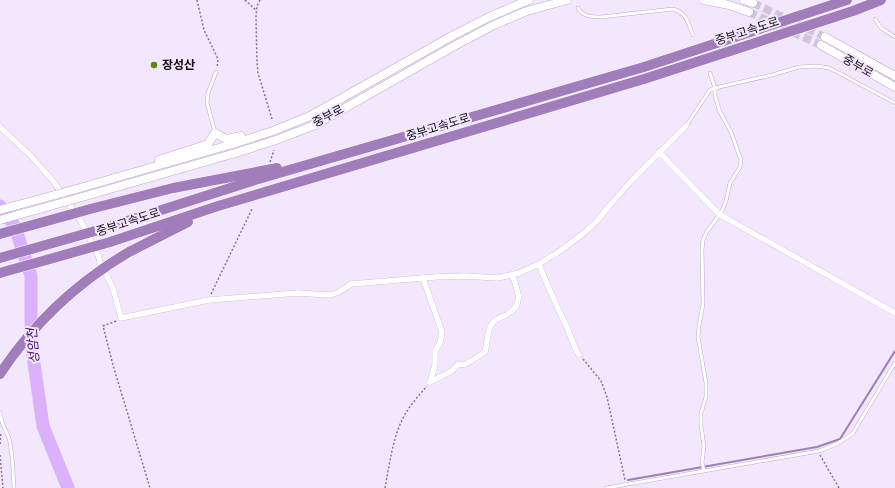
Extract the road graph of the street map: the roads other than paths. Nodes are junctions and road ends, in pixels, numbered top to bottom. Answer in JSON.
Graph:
{"nodes":[{"id":1,"x":529,"y":0,"type":"edge"},
{"id":2,"x":567,"y":0,"type":"edge"},
{"id":3,"x":704,"y":0,"type":"edge"},
{"id":4,"x":744,"y":0,"type":"edge"},
{"id":5,"x":847,"y":0,"type":"edge"},
{"id":6,"x":881,"y":0,"type":"edge"},
{"id":7,"x":753,"y":3,"type":"tunnel mouth"},
{"id":8,"x":578,"y":8,"type":"dead end"},
{"id":9,"x":749,"y":12,"type":"tunnel mouth"},
{"id":10,"x":875,"y":19,"type":"dead end"},
{"id":11,"x":693,"y":35,"type":"dead end"},
{"id":12,"x":825,"y":37,"type":"tunnel mouth"},
{"id":13,"x":895,"y":37,"type":"edge"},
{"id":14,"x":821,"y":45,"type":"tunnel mouth"},
{"id":15,"x":216,"y":72,"type":"road end"},
{"id":16,"x":710,"y":73,"type":"dead end"},
{"id":17,"x":895,"y":76,"type":"edge"},
{"id":18,"x":895,"y":87,"type":"edge"},
{"id":19,"x":715,"y":88,"type":"junction"},
{"id":20,"x":895,"y":103,"type":"edge"},
{"id":21,"x":686,"y":126,"type":"joint"},
{"id":22,"x":0,"y":127,"type":"edge"},
{"id":23,"x":273,"y":131,"type":"junction"},
{"id":24,"x":215,"y":133,"type":"junction"},
{"id":25,"x":659,"y":152,"type":"junction"},
{"id":26,"x":340,"y":156,"type":"junction"},
{"id":27,"x":136,"y":172,"type":"junction"},
{"id":28,"x":231,"y":202,"type":"junction"},
{"id":29,"x":0,"y":210,"type":"edge"},
{"id":30,"x":719,"y":214,"type":"junction"},
{"id":31,"x":0,"y":220,"type":"edge"},
{"id":32,"x":0,"y":234,"type":"edge"},
{"id":33,"x":0,"y":258,"type":"edge"},
{"id":34,"x":540,"y":264,"type":"junction"},
{"id":35,"x":0,"y":273,"type":"edge"},
{"id":36,"x":512,"y":275,"type":"junction"},
{"id":37,"x":423,"y":278,"type":"junction"},
{"id":38,"x":895,"y":313,"type":"edge"},
{"id":39,"x":580,"y":355,"type":"road end"},
{"id":40,"x":895,"y":363,"type":"edge"},
{"id":41,"x":0,"y":374,"type":"edge"},
{"id":42,"x":0,"y":412,"type":"edge"},
{"id":43,"x":703,"y":470,"type":"junction"},
{"id":44,"x":14,"y":488,"type":"edge"},
{"id":45,"x":606,"y":488,"type":"edge"}],
"edges":[{"from":1,"to":23,"type":"main road","name":"중부로"},
{"from":2,"to":31,"type":"main road","name":"중부로","bridge":true},
{"from":3,"to":9,"type":"main road"},
{"from":4,"to":7,"type":"main road"},
{"from":5,"to":26,"type":"highway","name":"중부고속도로"},
{"from":6,"to":28,"type":"highway","name":"중부고속도로"},
{"from":8,"to":11,"type":"lane"},
{"from":10,"to":13,"type":"lane"},
{"from":12,"to":17,"type":"main road","name":"중부로"},
{"from":14,"to":18,"type":"main road","name":"중부로"},
{"from":15,"to":24,"type":"lane"},
{"from":16,"to":19,"type":"lane"},
{"from":19,"to":20,"type":"lane"},
{"from":19,"to":21,"type":"lane"},
{"from":19,"to":30,"type":"lane"},
{"from":21,"to":25,"type":"street"},
{"from":22,"to":37,"type":"street"},
{"from":23,"to":24,"type":"main road"},
{"from":23,"to":27,"type":"main road","name":"중부로"},
{"from":24,"to":27,"type":"main road"},
{"from":25,"to":30,"type":"street"},
{"from":25,"to":34,"type":"street"},
{"from":26,"to":32,"type":"highway","bridge":true},
{"from":26,"to":33,"type":"highway","name":"중부고속도로","bridge":true},
{"from":27,"to":29,"type":"main road","name":"중부로","bridge":true},
{"from":28,"to":35,"type":"highway","name":"중부고속도로","bridge":true},
{"from":28,"to":41,"type":"highway","bridge":true},
{"from":30,"to":38,"type":"street"},
{"from":30,"to":43,"type":"lane"},
{"from":34,"to":36,"type":"street"},
{"from":34,"to":39,"type":"street"},
{"from":36,"to":37,"type":"street"},
{"from":36,"to":37,"type":"street"},
{"from":40,"to":43,"type":"lane"},
{"from":42,"to":44,"type":"lane"},
{"from":43,"to":45,"type":"lane"}]}
